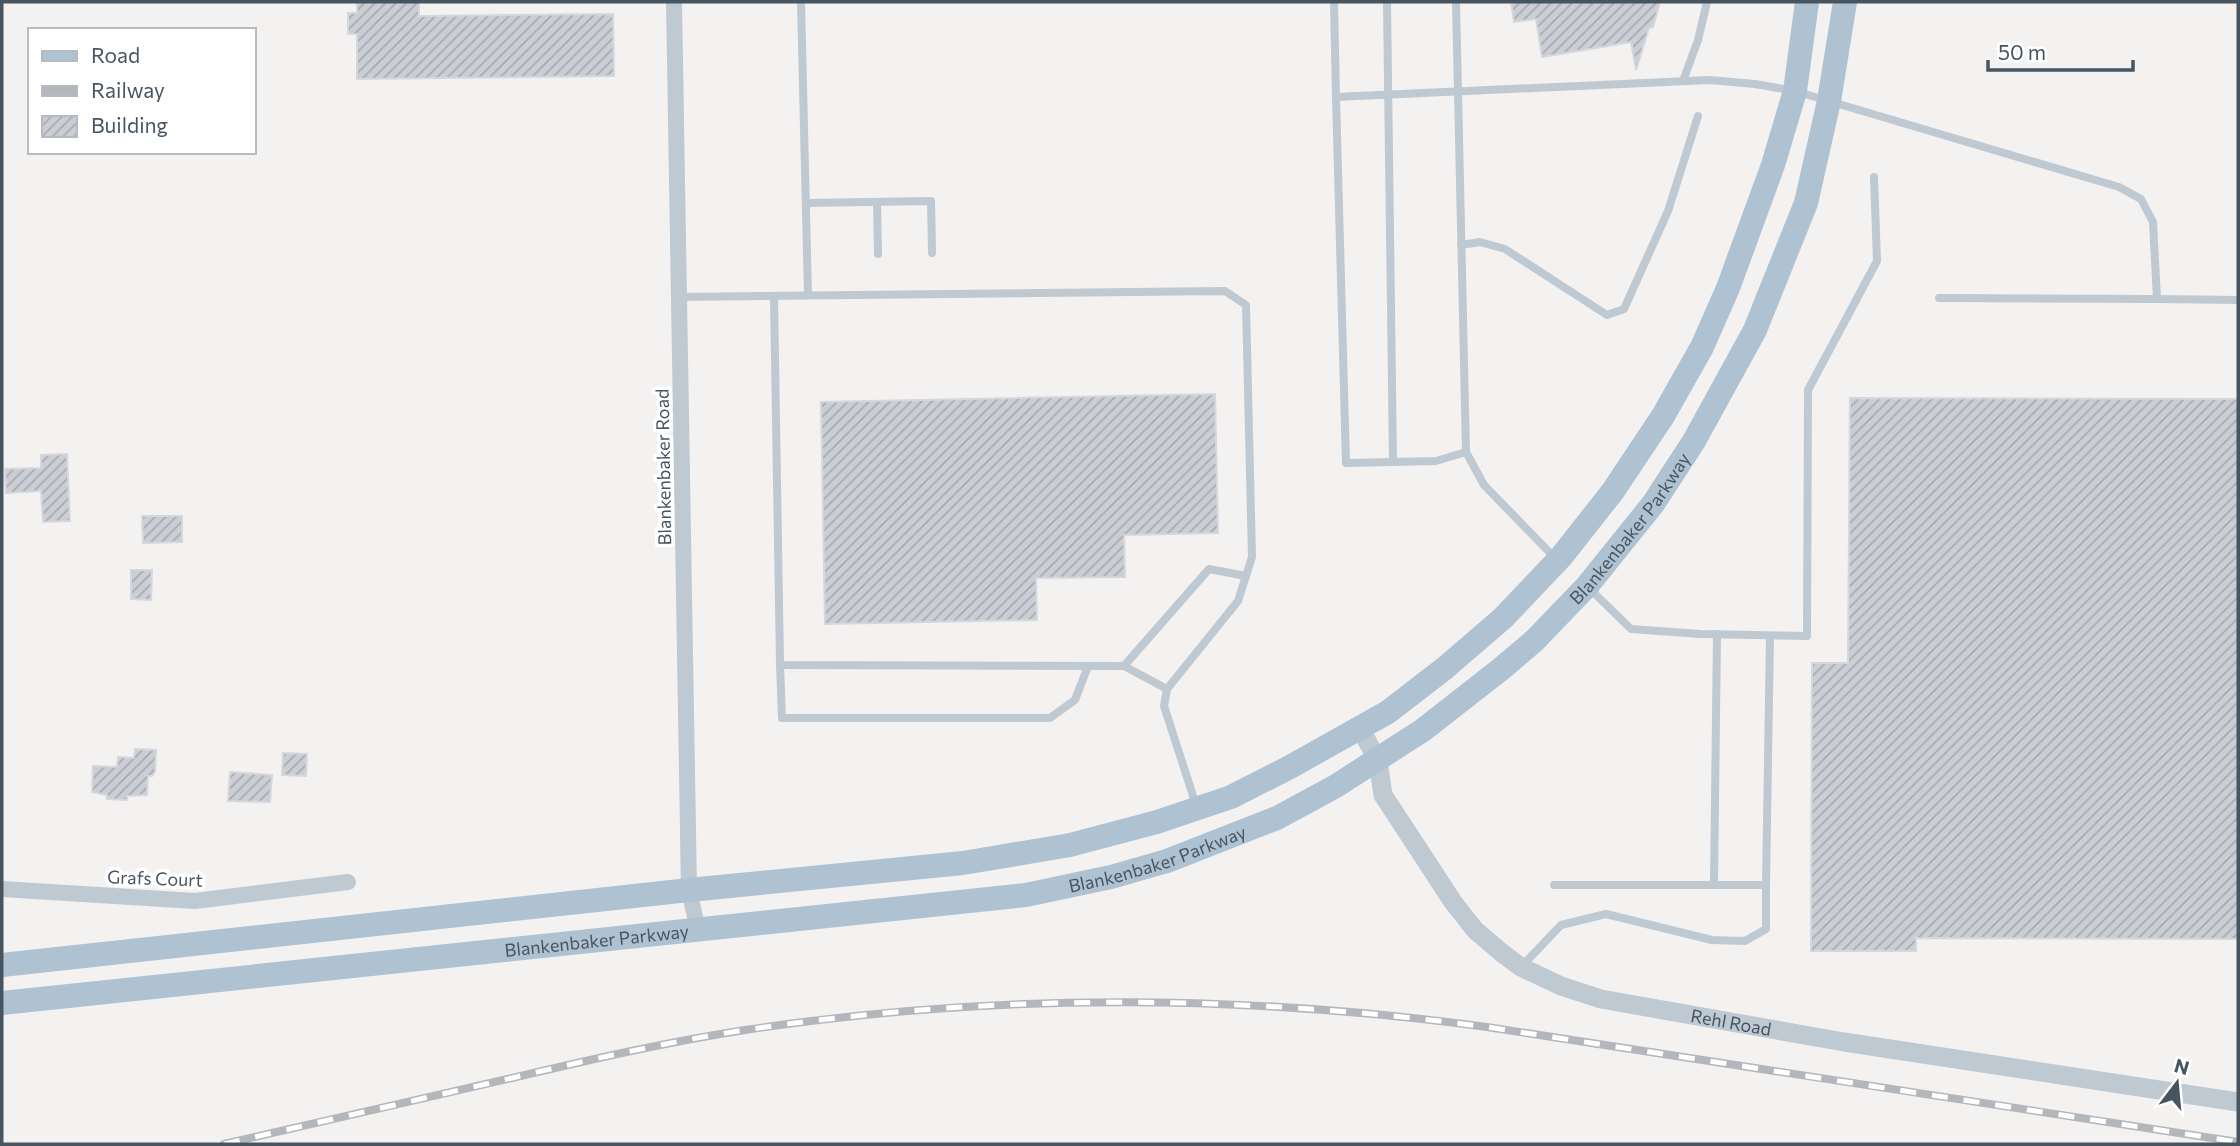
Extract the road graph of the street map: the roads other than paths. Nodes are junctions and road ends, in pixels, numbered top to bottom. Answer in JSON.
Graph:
{"nodes":[{"id":1,"x":674,"y":2,"type":"edge"},
{"id":2,"x":801,"y":2,"type":"edge"},
{"id":3,"x":1334,"y":2,"type":"edge"},
{"id":4,"x":1387,"y":2,"type":"edge"},
{"id":5,"x":1456,"y":2,"type":"edge"},
{"id":6,"x":1707,"y":2,"type":"edge"},
{"id":7,"x":1807,"y":2,"type":"edge"},
{"id":8,"x":1846,"y":2,"type":"edge"},
{"id":9,"x":1683,"y":81,"type":"junction"},
{"id":10,"x":1457,"y":91,"type":"junction"},
{"id":11,"x":1795,"y":91,"type":"junction"},
{"id":12,"x":1389,"y":94,"type":"junction"},
{"id":13,"x":1336,"y":97,"type":"junction"},
{"id":14,"x":1829,"y":101,"type":"junction"},
{"id":15,"x":1698,"y":116,"type":"dead end"},
{"id":16,"x":1874,"y":177,"type":"dead end"},
{"id":17,"x":877,"y":202,"type":"junction"},
{"id":18,"x":806,"y":203,"type":"junction"},
{"id":19,"x":1461,"y":245,"type":"junction"},
{"id":20,"x":932,"y":253,"type":"dead end"},
{"id":21,"x":878,"y":254,"type":"dead end"},
{"id":22,"x":808,"y":295,"type":"junction"},
{"id":23,"x":774,"y":296,"type":"junction"},
{"id":24,"x":679,"y":297,"type":"junction"},
{"id":25,"x":1939,"y":298,"type":"dead end"},
{"id":26,"x":2157,"y":299,"type":"junction"},
{"id":27,"x":2238,"y":300,"type":"edge"},
{"id":28,"x":1466,"y":452,"type":"junction"},
{"id":29,"x":1393,"y":462,"type":"junction"},
{"id":30,"x":1557,"y":561,"type":"junction"},
{"id":31,"x":1246,"y":576,"type":"junction"},
{"id":32,"x":1587,"y":586,"type":"junction"},
{"id":33,"x":1717,"y":634,"type":"junction"},
{"id":34,"x":1770,"y":636,"type":"junction"},
{"id":35,"x":780,"y":665,"type":"junction"},
{"id":36,"x":1088,"y":666,"type":"junction"},
{"id":37,"x":1124,"y":666,"type":"junction"},
{"id":38,"x":1167,"y":688,"type":"junction"},
{"id":39,"x":1360,"y":728,"type":"junction"},
{"id":40,"x":1378,"y":761,"type":"junction"},
{"id":41,"x":1197,"y":809,"type":"junction"},
{"id":42,"x":348,"y":883,"type":"dead end"},
{"id":43,"x":1554,"y":885,"type":"dead end"},
{"id":44,"x":1714,"y":885,"type":"junction"},
{"id":45,"x":1766,"y":885,"type":"junction"},
{"id":46,"x":2,"y":889,"type":"edge"},
{"id":47,"x":689,"y":890,"type":"junction"},
{"id":48,"x":698,"y":930,"type":"junction"},
{"id":49,"x":2,"y":965,"type":"edge"},
{"id":50,"x":1521,"y":967,"type":"junction"},
{"id":51,"x":2,"y":1003,"type":"edge"},
{"id":52,"x":2238,"y":1102,"type":"edge"}],
"edges":[{"from":1,"to":24,"type":"street","name":"Blankenbaker Road"},
{"from":2,"to":18,"type":"lane"},
{"from":3,"to":13,"type":"lane"},
{"from":4,"to":12,"type":"lane"},
{"from":5,"to":10,"type":"lane"},
{"from":6,"to":9,"type":"lane"},
{"from":7,"to":11,"type":"main road","name":"Blankenbaker Parkway"},
{"from":8,"to":14,"type":"main road","name":"Blankenbaker Parkway"},
{"from":9,"to":10,"type":"lane"},
{"from":9,"to":11,"type":"lane"},
{"from":10,"to":12,"type":"lane"},
{"from":10,"to":19,"type":"lane"},
{"from":11,"to":14,"type":"lane"},
{"from":11,"to":30,"type":"main road","name":"Blankenbaker Parkway"},
{"from":12,"to":13,"type":"lane"},
{"from":12,"to":29,"type":"lane"},
{"from":13,"to":29,"type":"lane"},
{"from":14,"to":26,"type":"lane"},
{"from":14,"to":32,"type":"main road","name":"Blankenbaker Parkway"},
{"from":15,"to":19,"type":"lane"},
{"from":16,"to":34,"type":"lane"},
{"from":17,"to":18,"type":"lane"},
{"from":17,"to":20,"type":"lane"},
{"from":17,"to":21,"type":"lane"},
{"from":18,"to":22,"type":"lane"},
{"from":19,"to":28,"type":"lane"},
{"from":22,"to":23,"type":"lane"},
{"from":22,"to":31,"type":"lane"},
{"from":23,"to":24,"type":"lane"},
{"from":23,"to":35,"type":"lane"},
{"from":24,"to":47,"type":"street","name":"Blankenbaker Road"},
{"from":25,"to":26,"type":"lane"},
{"from":26,"to":27,"type":"lane"},
{"from":28,"to":29,"type":"lane"},
{"from":28,"to":30,"type":"lane"},
{"from":30,"to":39,"type":"main road","name":"Blankenbaker Parkway"},
{"from":31,"to":37,"type":"lane"},
{"from":31,"to":38,"type":"lane"},
{"from":32,"to":33,"type":"lane"},
{"from":32,"to":40,"type":"main road","name":"Blankenbaker Parkway"},
{"from":33,"to":34,"type":"lane"},
{"from":33,"to":44,"type":"lane"},
{"from":34,"to":45,"type":"lane"},
{"from":35,"to":36,"type":"lane"},
{"from":35,"to":36,"type":"lane"},
{"from":36,"to":37,"type":"lane"},
{"from":37,"to":38,"type":"lane"},
{"from":38,"to":41,"type":"lane"},
{"from":39,"to":40,"type":"street","name":"Rehl Road"},
{"from":39,"to":41,"type":"main road","name":"Blankenbaker Parkway"},
{"from":40,"to":48,"type":"main road","name":"Blankenbaker Parkway"},
{"from":40,"to":50,"type":"street","name":"Rehl Road"},
{"from":41,"to":47,"type":"main road","name":"Blankenbaker Parkway"},
{"from":42,"to":46,"type":"street","name":"Grafs Court"},
{"from":43,"to":44,"type":"lane"},
{"from":44,"to":45,"type":"lane"},
{"from":45,"to":50,"type":"lane"},
{"from":47,"to":48,"type":"street","name":"Blankenbaker Road"},
{"from":47,"to":49,"type":"main road","name":"Blankenbaker Parkway"},
{"from":48,"to":51,"type":"main road","name":"Blankenbaker Parkway"},
{"from":50,"to":52,"type":"street","name":"Rehl Road"}]}
